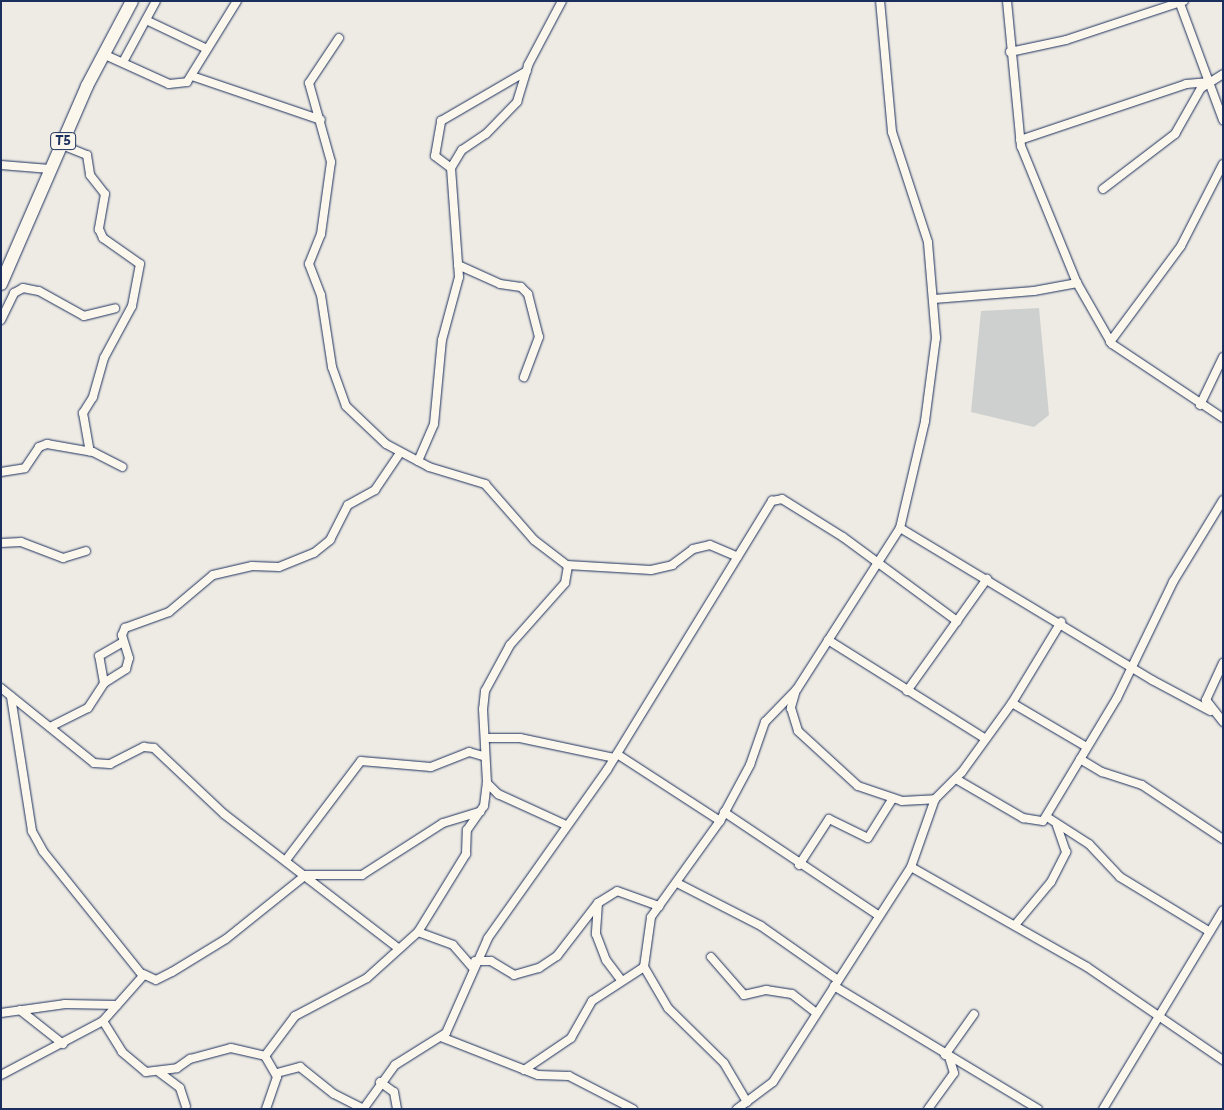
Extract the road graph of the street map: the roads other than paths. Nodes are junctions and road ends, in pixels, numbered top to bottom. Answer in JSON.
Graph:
{"nodes":[{"id":1,"x":132,"y":1,"type":"edge"},
{"id":2,"x":156,"y":1,"type":"edge"},
{"id":3,"x":237,"y":1,"type":"edge"},
{"id":4,"x":562,"y":1,"type":"edge"},
{"id":5,"x":880,"y":1,"type":"edge"},
{"id":6,"x":1007,"y":1,"type":"edge"},
{"id":7,"x":1181,"y":2,"type":"edge"},
{"id":8,"x":146,"y":20,"type":"junction"},
{"id":9,"x":339,"y":38,"type":"dead end"},
{"id":10,"x":205,"y":48,"type":"junction"},
{"id":11,"x":1010,"y":52,"type":"junction"},
{"id":12,"x":103,"y":54,"type":"junction"},
{"id":13,"x":123,"y":62,"type":"junction"},
{"id":14,"x":527,"y":71,"type":"junction"},
{"id":15,"x":1223,"y":74,"type":"edge"},
{"id":16,"x":192,"y":76,"type":"junction"},
{"id":17,"x":1207,"y":82,"type":"junction"},
{"id":18,"x":321,"y":120,"type":"junction"},
{"id":19,"x":1223,"y":120,"type":"edge"},
{"id":20,"x":1020,"y":140,"type":"junction"},
{"id":21,"x":62,"y":146,"type":"junction"},
{"id":22,"x":1223,"y":164,"type":"edge"},
{"id":23,"x":1,"y":165,"type":"edge"},
{"id":24,"x":452,"y":168,"type":"junction"},
{"id":25,"x":50,"y":170,"type":"junction"},
{"id":26,"x":1103,"y":189,"type":"dead end"},
{"id":27,"x":458,"y":265,"type":"junction"},
{"id":28,"x":2,"y":280,"type":"edge"},
{"id":29,"x":1077,"y":283,"type":"junction"},
{"id":30,"x":934,"y":299,"type":"junction"},
{"id":31,"x":115,"y":308,"type":"dead end"},
{"id":32,"x":1,"y":320,"type":"edge"},
{"id":33,"x":1110,"y":342,"type":"junction"},
{"id":34,"x":1223,"y":357,"type":"edge"},
{"id":35,"x":524,"y":377,"type":"dead end"},
{"id":36,"x":1200,"y":406,"type":"junction"},
{"id":37,"x":1223,"y":418,"type":"edge"},
{"id":38,"x":90,"y":451,"type":"junction"},
{"id":39,"x":400,"y":453,"type":"junction"},
{"id":40,"x":418,"y":461,"type":"junction"},
{"id":41,"x":122,"y":467,"type":"dead end"},
{"id":42,"x":1,"y":472,"type":"edge"},
{"id":43,"x":1223,"y":500,"type":"edge"},
{"id":44,"x":900,"y":528,"type":"junction"},
{"id":45,"x":1,"y":543,"type":"edge"},
{"id":46,"x":86,"y":550,"type":"dead end"},
{"id":47,"x":738,"y":558,"type":"junction"},
{"id":48,"x":875,"y":562,"type":"junction"},
{"id":49,"x":568,"y":565,"type":"junction"},
{"id":50,"x":987,"y":579,"type":"junction"},
{"id":51,"x":957,"y":621,"type":"junction"},
{"id":52,"x":1061,"y":622,"type":"junction"},
{"id":53,"x":828,"y":640,"type":"junction"},
{"id":54,"x":123,"y":642,"type":"junction"},
{"id":55,"x":1223,"y":663,"type":"edge"},
{"id":56,"x":1131,"y":666,"type":"junction"},
{"id":57,"x":104,"y":683,"type":"junction"},
{"id":58,"x":1,"y":688,"type":"edge"},
{"id":59,"x":797,"y":689,"type":"junction"},
{"id":60,"x":907,"y":691,"type":"junction"},
{"id":61,"x":11,"y":697,"type":"junction"},
{"id":62,"x":1012,"y":703,"type":"junction"},
{"id":63,"x":1210,"y":711,"type":"junction"},
{"id":64,"x":1223,"y":722,"type":"edge"},
{"id":65,"x":50,"y":727,"type":"junction"},
{"id":66,"x":486,"y":738,"type":"junction"},
{"id":67,"x":986,"y":739,"type":"junction"},
{"id":68,"x":1085,"y":746,"type":"junction"},
{"id":69,"x":483,"y":756,"type":"junction"},
{"id":70,"x":615,"y":756,"type":"junction"},
{"id":71,"x":1080,"y":758,"type":"junction"},
{"id":72,"x":956,"y":778,"type":"junction"},
{"id":73,"x":487,"y":783,"type":"junction"},
{"id":74,"x":893,"y":798,"type":"junction"},
{"id":75,"x":935,"y":799,"type":"junction"},
{"id":76,"x":480,"y":812,"type":"junction"},
{"id":77,"x":724,"y":812,"type":"junction"},
{"id":78,"x":1046,"y":817,"type":"junction"},
{"id":79,"x":720,"y":821,"type":"junction"},
{"id":80,"x":566,"y":825,"type":"junction"},
{"id":81,"x":1056,"y":826,"type":"junction"},
{"id":82,"x":1223,"y":839,"type":"edge"},
{"id":83,"x":286,"y":860,"type":"junction"},
{"id":84,"x":799,"y":865,"type":"junction"},
{"id":85,"x":911,"y":867,"type":"junction"},
{"id":86,"x":306,"y":875,"type":"junction"},
{"id":87,"x":679,"y":884,"type":"junction"},
{"id":88,"x":598,"y":903,"type":"junction"},
{"id":89,"x":659,"y":906,"type":"junction"},
{"id":90,"x":1223,"y":910,"type":"edge"},
{"id":91,"x":878,"y":915,"type":"junction"},
{"id":92,"x":1015,"y":924,"type":"junction"},
{"id":93,"x":418,"y":932,"type":"junction"},
{"id":94,"x":1210,"y":932,"type":"junction"},
{"id":95,"x":399,"y":949,"type":"junction"},
{"id":96,"x":711,"y":957,"type":"dead end"},
{"id":97,"x":474,"y":964,"type":"junction"},
{"id":98,"x":644,"y":967,"type":"junction"},
{"id":99,"x":143,"y":974,"type":"junction"},
{"id":100,"x":622,"y":981,"type":"junction"},
{"id":101,"x":836,"y":983,"type":"junction"},
{"id":102,"x":117,"y":1006,"type":"junction"},
{"id":103,"x":20,"y":1010,"type":"junction"},
{"id":104,"x":816,"y":1012,"type":"junction"},
{"id":105,"x":1,"y":1013,"type":"edge"},
{"id":106,"x":974,"y":1014,"type":"dead end"},
{"id":107,"x":1159,"y":1017,"type":"junction"},
{"id":108,"x":103,"y":1021,"type":"junction"},
{"id":109,"x":441,"y":1037,"type":"junction"},
{"id":110,"x":63,"y":1044,"type":"junction"},
{"id":111,"x":265,"y":1056,"type":"junction"},
{"id":112,"x":947,"y":1056,"type":"junction"},
{"id":113,"x":1223,"y":1060,"type":"edge"},
{"id":114,"x":969,"y":1067,"type":"junction"},
{"id":115,"x":524,"y":1070,"type":"junction"},
{"id":116,"x":159,"y":1072,"type":"junction"},
{"id":117,"x":277,"y":1073,"type":"junction"},
{"id":118,"x":954,"y":1073,"type":"junction"},
{"id":119,"x":1,"y":1075,"type":"edge"},
{"id":120,"x":380,"y":1082,"type":"junction"},
{"id":121,"x":747,"y":1102,"type":"junction"},
{"id":122,"x":186,"y":1106,"type":"dead end"},
{"id":123,"x":364,"y":1108,"type":"edge"},
{"id":124,"x":266,"y":1109,"type":"edge"},
{"id":125,"x":397,"y":1109,"type":"edge"},
{"id":126,"x":632,"y":1109,"type":"edge"},
{"id":127,"x":737,"y":1109,"type":"edge"},
{"id":128,"x":928,"y":1109,"type":"edge"},
{"id":129,"x":1038,"y":1109,"type":"edge"},
{"id":130,"x":1103,"y":1109,"type":"edge"}],
"edges":[{"from":1,"to":12,"type":"highway","number":"T5"},
{"from":2,"to":8,"type":"street"},
{"from":3,"to":10,"type":"street"},
{"from":4,"to":14,"type":"street"},
{"from":5,"to":30,"type":"street"},
{"from":6,"to":11,"type":"street"},
{"from":7,"to":11,"type":"street"},
{"from":7,"to":17,"type":"street"},
{"from":8,"to":10,"type":"street"},
{"from":8,"to":13,"type":"street"},
{"from":9,"to":18,"type":"street"},
{"from":10,"to":16,"type":"street"},
{"from":11,"to":20,"type":"street"},
{"from":12,"to":13,"type":"street"},
{"from":12,"to":21,"type":"highway","number":"T5"},
{"from":13,"to":16,"type":"street"},
{"from":14,"to":24,"type":"street"},
{"from":14,"to":24,"type":"street"},
{"from":15,"to":17,"type":"street"},
{"from":16,"to":18,"type":"street"},
{"from":17,"to":19,"type":"street"},
{"from":17,"to":20,"type":"street"},
{"from":17,"to":26,"type":"street"},
{"from":18,"to":39,"type":"street"},
{"from":20,"to":29,"type":"street"},
{"from":21,"to":25,"type":"highway","number":"T5"},
{"from":21,"to":38,"type":"street"},
{"from":22,"to":33,"type":"street"},
{"from":23,"to":25,"type":"street"},
{"from":24,"to":27,"type":"street"},
{"from":25,"to":28,"type":"highway","number":"T5"},
{"from":27,"to":35,"type":"street"},
{"from":27,"to":40,"type":"street"},
{"from":29,"to":30,"type":"street"},
{"from":29,"to":33,"type":"street"},
{"from":30,"to":44,"type":"street"},
{"from":31,"to":32,"type":"street"},
{"from":33,"to":36,"type":"street"},
{"from":34,"to":36,"type":"street"},
{"from":36,"to":37,"type":"street"},
{"from":38,"to":41,"type":"street"},
{"from":38,"to":42,"type":"street"},
{"from":39,"to":40,"type":"street"},
{"from":39,"to":54,"type":"street"},
{"from":40,"to":49,"type":"street"},
{"from":43,"to":56,"type":"street"},
{"from":44,"to":48,"type":"street"},
{"from":44,"to":50,"type":"street"},
{"from":45,"to":46,"type":"street"},
{"from":47,"to":48,"type":"street"},
{"from":47,"to":49,"type":"street"},
{"from":47,"to":70,"type":"street"},
{"from":48,"to":51,"type":"street"},
{"from":48,"to":53,"type":"street"},
{"from":49,"to":66,"type":"street"},
{"from":50,"to":51,"type":"street"},
{"from":50,"to":52,"type":"street"},
{"from":51,"to":60,"type":"street"},
{"from":52,"to":56,"type":"street"},
{"from":52,"to":62,"type":"street"},
{"from":53,"to":59,"type":"street"},
{"from":53,"to":60,"type":"street"},
{"from":54,"to":57,"type":"street"},
{"from":54,"to":57,"type":"street"},
{"from":55,"to":63,"type":"street"},
{"from":56,"to":63,"type":"street"},
{"from":56,"to":68,"type":"street"},
{"from":57,"to":65,"type":"street"},
{"from":58,"to":61,"type":"street"},
{"from":59,"to":74,"type":"street"},
{"from":59,"to":77,"type":"street"},
{"from":60,"to":67,"type":"street"},
{"from":61,"to":65,"type":"street"},
{"from":61,"to":99,"type":"street"},
{"from":62,"to":67,"type":"street"},
{"from":62,"to":68,"type":"street"},
{"from":63,"to":64,"type":"street"},
{"from":65,"to":83,"type":"street"},
{"from":66,"to":69,"type":"street"},
{"from":66,"to":70,"type":"street"},
{"from":67,"to":72,"type":"street"},
{"from":68,"to":71,"type":"street"},
{"from":69,"to":73,"type":"street"},
{"from":69,"to":83,"type":"street"},
{"from":70,"to":79,"type":"street"},
{"from":70,"to":80,"type":"street"},
{"from":71,"to":78,"type":"street"},
{"from":71,"to":82,"type":"street"},
{"from":72,"to":75,"type":"street"},
{"from":72,"to":78,"type":"street"},
{"from":73,"to":76,"type":"street"},
{"from":73,"to":80,"type":"street"},
{"from":74,"to":75,"type":"street"},
{"from":74,"to":84,"type":"street"},
{"from":75,"to":85,"type":"street"},
{"from":76,"to":86,"type":"street"},
{"from":76,"to":93,"type":"street"},
{"from":77,"to":79,"type":"street"},
{"from":77,"to":84,"type":"street"},
{"from":78,"to":81,"type":"street"},
{"from":79,"to":87,"type":"street"},
{"from":80,"to":97,"type":"street"},
{"from":81,"to":92,"type":"street"},
{"from":81,"to":94,"type":"street"},
{"from":83,"to":86,"type":"street"},
{"from":84,"to":91,"type":"street"},
{"from":85,"to":91,"type":"street"},
{"from":85,"to":92,"type":"street"},
{"from":86,"to":95,"type":"street"},
{"from":86,"to":99,"type":"street"},
{"from":87,"to":89,"type":"street"},
{"from":87,"to":101,"type":"street"},
{"from":88,"to":89,"type":"street"},
{"from":88,"to":97,"type":"street"},
{"from":88,"to":100,"type":"street"},
{"from":89,"to":98,"type":"street"},
{"from":90,"to":94,"type":"street"},
{"from":91,"to":101,"type":"street"},
{"from":92,"to":107,"type":"street"},
{"from":93,"to":95,"type":"street"},
{"from":93,"to":97,"type":"street"},
{"from":94,"to":107,"type":"street"},
{"from":95,"to":111,"type":"street"},
{"from":96,"to":104,"type":"street"},
{"from":97,"to":109,"type":"street"},
{"from":98,"to":100,"type":"street"},
{"from":98,"to":121,"type":"street"},
{"from":99,"to":102,"type":"street"},
{"from":100,"to":115,"type":"street"},
{"from":101,"to":104,"type":"street"},
{"from":101,"to":112,"type":"street"},
{"from":102,"to":103,"type":"street"},
{"from":102,"to":108,"type":"street"},
{"from":103,"to":105,"type":"street"},
{"from":103,"to":110,"type":"street"},
{"from":104,"to":121,"type":"street"},
{"from":106,"to":112,"type":"street"},
{"from":107,"to":113,"type":"street"},
{"from":107,"to":130,"type":"street"},
{"from":108,"to":110,"type":"street"},
{"from":108,"to":116,"type":"street"},
{"from":109,"to":115,"type":"street"},
{"from":109,"to":120,"type":"street"},
{"from":110,"to":119,"type":"street"},
{"from":111,"to":116,"type":"street"},
{"from":111,"to":117,"type":"street"},
{"from":112,"to":114,"type":"street"},
{"from":112,"to":118,"type":"street"},
{"from":114,"to":118,"type":"street"},
{"from":114,"to":129,"type":"street"},
{"from":115,"to":126,"type":"street"},
{"from":116,"to":122,"type":"street"},
{"from":117,"to":123,"type":"street"},
{"from":117,"to":124,"type":"street"},
{"from":118,"to":128,"type":"street"},
{"from":120,"to":123,"type":"street"},
{"from":120,"to":125,"type":"street"},
{"from":121,"to":127,"type":"street"}]}
